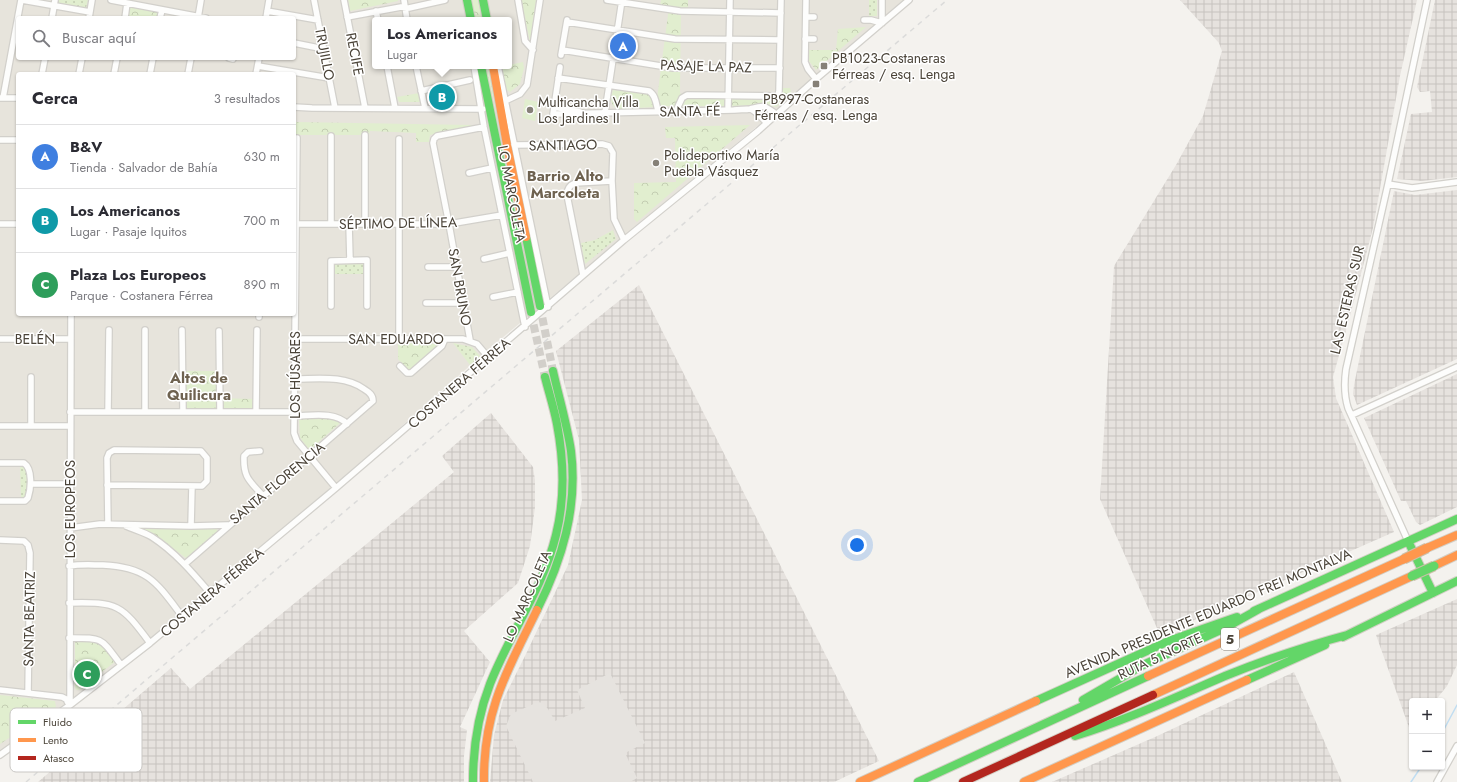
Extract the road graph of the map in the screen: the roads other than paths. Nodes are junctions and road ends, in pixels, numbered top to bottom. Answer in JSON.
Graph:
{"nodes":[{"id":1,"x":21,"y":0,"type":"edge"},
{"id":2,"x":92,"y":0,"type":"edge"},
{"id":3,"x":111,"y":0,"type":"edge"},
{"id":4,"x":201,"y":0,"type":"edge"},
{"id":5,"x":269,"y":0,"type":"edge"},
{"id":6,"x":314,"y":0,"type":"edge"},
{"id":7,"x":344,"y":0,"type":"edge"},
{"id":8,"x":404,"y":0,"type":"edge"},
{"id":9,"x":444,"y":0,"type":"edge"},
{"id":10,"x":467,"y":0,"type":"edge"},
{"id":11,"x":483,"y":0,"type":"edge"},
{"id":12,"x":518,"y":0,"type":"edge"},
{"id":13,"x":540,"y":0,"type":"edge"},
{"id":14,"x":607,"y":0,"type":"edge"},
{"id":15,"x":730,"y":0,"type":"edge"},
{"id":16,"x":781,"y":0,"type":"edge"},
{"id":17,"x":806,"y":0,"type":"edge"},
{"id":18,"x":882,"y":0,"type":"edge"},
{"id":19,"x":909,"y":0,"type":"edge"},
{"id":20,"x":1427,"y":0,"type":"edge"},
{"id":21,"x":622,"y":1,"type":"edge"},
{"id":22,"x":55,"y":3,"type":"edge"},
{"id":23,"x":127,"y":3,"type":"junction"},
{"id":24,"x":405,"y":7,"type":"junction"},
{"id":25,"x":162,"y":10,"type":"junction"},
{"id":26,"x":267,"y":11,"type":"junction"},
{"id":27,"x":376,"y":11,"type":"junction"},
{"id":28,"x":730,"y":12,"type":"junction"},
{"id":29,"x":781,"y":13,"type":"junction"},
{"id":30,"x":89,"y":15,"type":"edge"},
{"id":31,"x":18,"y":16,"type":"edge"},
{"id":32,"x":52,"y":16,"type":"edge"},
{"id":33,"x":125,"y":16,"type":"edge"},
{"id":34,"x":160,"y":16,"type":"edge"},
{"id":35,"x":193,"y":16,"type":"edge"},
{"id":36,"x":198,"y":16,"type":"edge"},
{"id":37,"x":266,"y":16,"type":"edge"},
{"id":38,"x":295,"y":16,"type":"edge"},
{"id":39,"x":296,"y":16,"type":"edge"},
{"id":40,"x":347,"y":17,"type":"junction"},
{"id":41,"x":377,"y":17,"type":"edge"},
{"id":42,"x":407,"y":17,"type":"edge"},
{"id":43,"x":470,"y":17,"type":"edge"},
{"id":44,"x":486,"y":17,"type":"edge"},
{"id":45,"x":806,"y":17,"type":"junction"},
{"id":46,"x":814,"y":17,"type":"dead end"},
{"id":47,"x":318,"y":20,"type":"junction"},
{"id":48,"x":864,"y":20,"type":"dead end"},
{"id":49,"x":882,"y":23,"type":"junction"},
{"id":50,"x":16,"y":24,"type":"edge"},
{"id":51,"x":617,"y":30,"type":"junction"},
{"id":52,"x":805,"y":38,"type":"junction"},
{"id":53,"x":814,"y":39,"type":"dead end"},
{"id":54,"x":729,"y":40,"type":"junction"},
{"id":55,"x":780,"y":40,"type":"junction"},
{"id":56,"x":296,"y":44,"type":"edge"},
{"id":57,"x":324,"y":49,"type":"junction"},
{"id":58,"x":533,"y":50,"type":"junction"},
{"id":59,"x":613,"y":58,"type":"junction"},
{"id":60,"x":45,"y":60,"type":"edge"},
{"id":61,"x":82,"y":60,"type":"edge"},
{"id":62,"x":117,"y":60,"type":"edge"},
{"id":63,"x":153,"y":60,"type":"edge"},
{"id":64,"x":191,"y":60,"type":"edge"},
{"id":65,"x":259,"y":60,"type":"edge"},
{"id":66,"x":258,"y":66,"type":"junction"},
{"id":67,"x":560,"y":67,"type":"dead end"},
{"id":68,"x":729,"y":68,"type":"junction"},
{"id":69,"x":780,"y":68,"type":"junction"},
{"id":70,"x":388,"y":69,"type":"edge"},
{"id":71,"x":417,"y":69,"type":"edge"},
{"id":72,"x":475,"y":69,"type":"edge"},
{"id":73,"x":482,"y":69,"type":"edge"},
{"id":74,"x":493,"y":69,"type":"edge"},
{"id":75,"x":499,"y":69,"type":"edge"},
{"id":76,"x":42,"y":72,"type":"edge"},
{"id":77,"x":79,"y":72,"type":"edge"},
{"id":78,"x":114,"y":72,"type":"edge"},
{"id":79,"x":150,"y":72,"type":"edge"},
{"id":80,"x":188,"y":72,"type":"edge"},
{"id":81,"x":256,"y":72,"type":"edge"},
{"id":82,"x":294,"y":72,"type":"edge"},
{"id":83,"x":296,"y":72,"type":"edge"},
{"id":84,"x":330,"y":78,"type":"junction"},
{"id":85,"x":558,"y":78,"type":"junction"},
{"id":86,"x":816,"y":79,"type":"junction"},
{"id":87,"x":470,"y":80,"type":"dead end"},
{"id":88,"x":609,"y":86,"type":"junction"},
{"id":89,"x":421,"y":91,"type":"junction"},
{"id":90,"x":728,"y":96,"type":"junction"},
{"id":91,"x":1,"y":98,"type":"edge"},
{"id":92,"x":16,"y":98,"type":"edge"},
{"id":93,"x":505,"y":101,"type":"junction"},
{"id":94,"x":296,"y":107,"type":"edge"},
{"id":95,"x":554,"y":107,"type":"junction"},
{"id":96,"x":335,"y":108,"type":"junction"},
{"id":97,"x":365,"y":108,"type":"junction"},
{"id":98,"x":395,"y":108,"type":"junction"},
{"id":99,"x":425,"y":108,"type":"junction"},
{"id":100,"x":482,"y":108,"type":"junction"},
{"id":101,"x":751,"y":108,"type":"junction"},
{"id":102,"x":728,"y":110,"type":"junction"},
{"id":103,"x":658,"y":111,"type":"junction"},
{"id":104,"x":676,"y":111,"type":"junction"},
{"id":105,"x":606,"y":112,"type":"junction"},
{"id":106,"x":490,"y":113,"type":"junction"},
{"id":107,"x":582,"y":113,"type":"junction"},
{"id":108,"x":776,"y":114,"type":"junction"},
{"id":109,"x":767,"y":123,"type":"junction"},
{"id":110,"x":484,"y":127,"type":"junction"},
{"id":111,"x":331,"y":136,"type":"dead end"},
{"id":112,"x":365,"y":136,"type":"dead end"},
{"id":113,"x":297,"y":138,"type":"dead end"},
{"id":114,"x":399,"y":139,"type":"dead end"},
{"id":115,"x":0,"y":140,"type":"edge"},
{"id":116,"x":16,"y":140,"type":"edge"},
{"id":117,"x":514,"y":145,"type":"junction"},
{"id":118,"x":492,"y":168,"type":"junction"},
{"id":119,"x":469,"y":173,"type":"dead end"},
{"id":120,"x":296,"y":181,"type":"edge"},
{"id":121,"x":612,"y":181,"type":"junction"},
{"id":122,"x":1457,"y":182,"type":"edge"},
{"id":123,"x":1388,"y":184,"type":"junction"},
{"id":124,"x":502,"y":215,"type":"junction"},
{"id":125,"x":0,"y":224,"type":"edge"},
{"id":126,"x":16,"y":224,"type":"edge"},
{"id":127,"x":296,"y":224,"type":"edge"},
{"id":128,"x":331,"y":224,"type":"junction"},
{"id":129,"x":349,"y":224,"type":"junction"},
{"id":130,"x":365,"y":224,"type":"junction"},
{"id":131,"x":399,"y":224,"type":"junction"},
{"id":132,"x":449,"y":224,"type":"junction"},
{"id":133,"x":624,"y":240,"type":"junction"},
{"id":134,"x":510,"y":253,"type":"junction"},
{"id":135,"x":484,"y":259,"type":"dead end"},
{"id":136,"x":350,"y":260,"type":"junction"},
{"id":137,"x":428,"y":267,"type":"dead end"},
{"id":138,"x":457,"y":267,"type":"junction"},
{"id":139,"x":583,"y":275,"type":"junction"},
{"id":140,"x":518,"y":292,"type":"junction"},
{"id":141,"x":493,"y":297,"type":"dead end"},
{"id":142,"x":426,"y":303,"type":"dead end"},
{"id":143,"x":463,"y":303,"type":"junction"},
{"id":144,"x":331,"y":306,"type":"dead end"},
{"id":145,"x":367,"y":306,"type":"dead end"},
{"id":146,"x":544,"y":306,"type":"junction"},
{"id":147,"x":531,"y":312,"type":"tunnel mouth"},
{"id":148,"x":71,"y":316,"type":"edge"},
{"id":149,"x":295,"y":316,"type":"edge"},
{"id":150,"x":525,"y":327,"type":"junction"},
{"id":151,"x":109,"y":330,"type":"dead end"},
{"id":152,"x":145,"y":330,"type":"dead end"},
{"id":153,"x":182,"y":330,"type":"dead end"},
{"id":154,"x":257,"y":330,"type":"dead end"},
{"id":155,"x":219,"y":331,"type":"dead end"},
{"id":156,"x":0,"y":339,"type":"edge"},
{"id":157,"x":71,"y":339,"type":"junction"},
{"id":158,"x":295,"y":339,"type":"junction"},
{"id":159,"x":399,"y":339,"type":"junction"},
{"id":160,"x":445,"y":339,"type":"junction"},
{"id":161,"x":470,"y":340,"type":"junction"},
{"id":162,"x":489,"y":358,"type":"junction"},
{"id":163,"x":400,"y":366,"type":"dead end"},
{"id":164,"x":1457,"y":367,"type":"edge"},
{"id":165,"x":553,"y":371,"type":"tunnel mouth"},
{"id":166,"x":31,"y":377,"type":"dead end"},
{"id":167,"x":545,"y":377,"type":"tunnel mouth"},
{"id":168,"x":295,"y":379,"type":"junction"},
{"id":169,"x":70,"y":412,"type":"junction"},
{"id":170,"x":108,"y":412,"type":"junction"},
{"id":171,"x":145,"y":412,"type":"junction"},
{"id":172,"x":183,"y":412,"type":"junction"},
{"id":173,"x":220,"y":412,"type":"junction"},
{"id":174,"x":256,"y":412,"type":"junction"},
{"id":175,"x":294,"y":414,"type":"junction"},
{"id":176,"x":1352,"y":415,"type":"junction"},
{"id":177,"x":347,"y":424,"type":"junction"},
{"id":178,"x":0,"y":426,"type":"edge"},
{"id":179,"x":31,"y":426,"type":"junction"},
{"id":180,"x":70,"y":426,"type":"junction"},
{"id":181,"x":260,"y":451,"type":"dead end"},
{"id":182,"x":309,"y":456,"type":"junction"},
{"id":183,"x":0,"y":463,"type":"edge"},
{"id":184,"x":31,"y":484,"type":"junction"},
{"id":185,"x":70,"y":484,"type":"junction"},
{"id":186,"x":107,"y":485,"type":"junction"},
{"id":187,"x":192,"y":486,"type":"junction"},
{"id":188,"x":336,"y":488,"type":"junction"},
{"id":189,"x":263,"y":496,"type":"junction"},
{"id":190,"x":0,"y":501,"type":"edge"},
{"id":191,"x":1457,"y":519,"type":"edge"},
{"id":192,"x":108,"y":524,"type":"junction"},
{"id":193,"x":122,"y":525,"type":"junction"},
{"id":194,"x":228,"y":525,"type":"junction"},
{"id":195,"x":191,"y":526,"type":"junction"},
{"id":196,"x":70,"y":528,"type":"junction"},
{"id":197,"x":1457,"y":535,"type":"edge"},
{"id":198,"x":0,"y":540,"type":"edge"},
{"id":199,"x":1408,"y":541,"type":"junction"},
{"id":200,"x":1457,"y":555,"type":"edge"},
{"id":201,"x":184,"y":564,"type":"junction"},
{"id":202,"x":69,"y":566,"type":"junction"},
{"id":203,"x":1457,"y":581,"type":"edge"},
{"id":204,"x":1433,"y":593,"type":"junction"},
{"id":205,"x":210,"y":594,"type":"junction"},
{"id":206,"x":69,"y":603,"type":"junction"},
{"id":207,"x":1259,"y":609,"type":"junction"},
{"id":208,"x":182,"y":616,"type":"junction"},
{"id":209,"x":1347,"y":635,"type":"junction"},
{"id":210,"x":69,"y":638,"type":"junction"},
{"id":211,"x":150,"y":643,"type":"junction"},
{"id":212,"x":508,"y":646,"type":"junction"},
{"id":213,"x":516,"y":653,"type":"junction"},
{"id":214,"x":501,"y":660,"type":"junction"},
{"id":215,"x":122,"y":665,"type":"junction"},
{"id":216,"x":510,"y":667,"type":"junction"},
{"id":217,"x":0,"y":690,"type":"edge"},
{"id":218,"x":28,"y":693,"type":"junction"},
{"id":219,"x":70,"y":705,"type":"junction"},
{"id":220,"x":66,"y":708,"type":"edge"},
{"id":221,"x":1055,"y":719,"type":"junction"},
{"id":222,"x":1041,"y":746,"type":"junction"},
{"id":223,"x":1457,"y":746,"type":"edge"},
{"id":224,"x":10,"y":747,"type":"edge"},
{"id":225,"x":0,"y":754,"type":"edge"},
{"id":226,"x":473,"y":782,"type":"edge"},
{"id":227,"x":484,"y":782,"type":"edge"},
{"id":228,"x":860,"y":782,"type":"edge"},
{"id":229,"x":918,"y":782,"type":"edge"},
{"id":230,"x":963,"y":782,"type":"edge"},
{"id":231,"x":1024,"y":782,"type":"edge"},
{"id":232,"x":1437,"y":782,"type":"edge"}],
"edges":[{"from":1,"to":22,"type":"street"},
{"from":1,"to":31,"type":"street"},
{"from":2,"to":30,"type":"street"},
{"from":3,"to":23,"type":"street"},
{"from":4,"to":36,"type":"street"},
{"from":5,"to":26,"type":"street"},
{"from":6,"to":47,"type":"street","name":"TRUJILLO"},
{"from":7,"to":40,"type":"street","name":"RECIFE"},
{"from":8,"to":24,"type":"street"},
{"from":9,"to":24,"type":"street"},
{"from":10,"to":43,"type":"main road"},
{"from":11,"to":44,"type":"main road"},
{"from":12,"to":58,"type":"street"},
{"from":13,"to":58,"type":"street"},
{"from":14,"to":21,"type":"street"},
{"from":15,"to":28,"type":"street"},
{"from":16,"to":29,"type":"street"},
{"from":17,"to":45,"type":"street"},
{"from":18,"to":49,"type":"street"},
{"from":19,"to":49,"type":"street","name":"COSTANERA FÉRREA"},
{"from":20,"to":123,"type":"street","name":"LAS ESTERAS SUR"},
{"from":21,"to":28,"type":"street"},
{"from":21,"to":51,"type":"street"},
{"from":22,"to":30,"type":"street"},
{"from":22,"to":32,"type":"street"},
{"from":23,"to":25,"type":"street"},
{"from":23,"to":33,"type":"street"},
{"from":24,"to":27,"type":"street"},
{"from":24,"to":42,"type":"street"},
{"from":25,"to":34,"type":"street"},
{"from":25,"to":35,"type":"street"},
{"from":26,"to":37,"type":"street"},
{"from":26,"to":38,"type":"street"},
{"from":27,"to":40,"type":"street"},
{"from":27,"to":41,"type":"street"},
{"from":28,"to":29,"type":"street"},
{"from":28,"to":54,"type":"street"},
{"from":29,"to":55,"type":"street"},
{"from":39,"to":47,"type":"street"},
{"from":40,"to":97,"type":"street","name":"RECIFE"},
{"from":45,"to":46,"type":"street"},
{"from":45,"to":52,"type":"street"},
{"from":47,"to":57,"type":"street","name":"TRUJILLO"},
{"from":48,"to":49,"type":"street"},
{"from":49,"to":86,"type":"street","name":"COSTANERA FÉRREA"},
{"from":50,"to":91,"type":"street"},
{"from":51,"to":54,"type":"street"},
{"from":51,"to":59,"type":"street"},
{"from":51,"to":59,"type":"street","name":"PASAJE LA PAZ"},
{"from":52,"to":53,"type":"street"},
{"from":52,"to":86,"type":"street"},
{"from":54,"to":55,"type":"street"},
{"from":54,"to":68,"type":"street"},
{"from":55,"to":69,"type":"street"},
{"from":56,"to":57,"type":"street"},
{"from":57,"to":84,"type":"street","name":"TRUJILLO"},
{"from":58,"to":93,"type":"street"},
{"from":59,"to":68,"type":"street","name":"PASAJE LA PAZ"},
{"from":59,"to":88,"type":"street"},
{"from":60,"to":76,"type":"street"},
{"from":61,"to":77,"type":"street"},
{"from":62,"to":78,"type":"street"},
{"from":63,"to":79,"type":"street"},
{"from":64,"to":80,"type":"street"},
{"from":65,"to":66,"type":"street"},
{"from":66,"to":81,"type":"street"},
{"from":66,"to":82,"type":"street"},
{"from":67,"to":85,"type":"street"},
{"from":68,"to":69,"type":"street","name":"PASAJE LA PAZ"},
{"from":68,"to":90,"type":"street"},
{"from":69,"to":90,"type":"street"},
{"from":70,"to":98,"type":"street"},
{"from":71,"to":89,"type":"street"},
{"from":72,"to":100,"type":"street","name":"LO MARCOLETA"},
{"from":73,"to":106,"type":"main road","name":"LO MARCOLETA"},
{"from":74,"to":146,"type":"main road","name":"LO MARCOLETA"},
{"from":75,"to":93,"type":"street","name":"LO MARCOLETA"},
{"from":83,"to":84,"type":"street"},
{"from":84,"to":96,"type":"street","name":"TRUJILLO"},
{"from":85,"to":88,"type":"street"},
{"from":85,"to":95,"type":"street"},
{"from":86,"to":108,"type":"street","name":"COSTANERA FÉRREA"},
{"from":87,"to":89,"type":"street"},
{"from":88,"to":103,"type":"street"},
{"from":88,"to":105,"type":"street"},
{"from":89,"to":99,"type":"street"},
{"from":90,"to":102,"type":"street"},
{"from":90,"to":104,"type":"street"},
{"from":91,"to":92,"type":"street"},
{"from":93,"to":117,"type":"street","name":"LO MARCOLETA"},
{"from":94,"to":96,"type":"street"},
{"from":95,"to":107,"type":"street"},
{"from":95,"to":107,"type":"street"},
{"from":96,"to":97,"type":"street"},
{"from":97,"to":98,"type":"street"},
{"from":98,"to":99,"type":"street"},
{"from":99,"to":100,"type":"street"},
{"from":100,"to":106,"type":"street"},
{"from":100,"to":110,"type":"street","name":"LO MARCOLETA"},
{"from":101,"to":102,"type":"street","name":"SANTA FÉ"},
{"from":101,"to":108,"type":"street","name":"SANTA FÉ"},
{"from":101,"to":109,"type":"street"},
{"from":102,"to":104,"type":"street","name":"SANTA FÉ"},
{"from":103,"to":104,"type":"street","name":"SANTA FÉ"},
{"from":103,"to":105,"type":"street","name":"SANTA FÉ"},
{"from":105,"to":107,"type":"street","name":"SANTA FÉ"},
{"from":106,"to":147,"type":"main road","name":"LO MARCOLETA"},
{"from":108,"to":109,"type":"street","name":"COSTANERA FÉRREA"},
{"from":109,"to":133,"type":"street","name":"COSTANERA FÉRREA"},
{"from":110,"to":118,"type":"street","name":"LO MARCOLETA"},
{"from":110,"to":132,"type":"street","name":"SAN BRUNO"},
{"from":111,"to":128,"type":"street"},
{"from":112,"to":130,"type":"street"},
{"from":113,"to":120,"type":"street","name":"LOS HÚSARES"},
{"from":114,"to":131,"type":"street"},
{"from":115,"to":116,"type":"street"},
{"from":117,"to":121,"type":"street","name":"SANTIAGO"},
{"from":117,"to":146,"type":"street","name":"LO MARCOLETA"},
{"from":118,"to":119,"type":"street"},
{"from":118,"to":124,"type":"street","name":"LO MARCOLETA"},
{"from":121,"to":133,"type":"street","name":"SANTIAGO"},
{"from":121,"to":139,"type":"street"},
{"from":122,"to":123,"type":"street"},
{"from":123,"to":176,"type":"street","name":"LAS ESTERAS SUR"},
{"from":124,"to":132,"type":"street","name":"SÉPTIMO DE LÍNEA"},
{"from":124,"to":134,"type":"street","name":"LO MARCOLETA"},
{"from":125,"to":126,"type":"street"},
{"from":127,"to":128,"type":"street","name":"SÉPTIMO DE LÍNEA"},
{"from":128,"to":129,"type":"street","name":"SÉPTIMO DE LÍNEA"},
{"from":129,"to":130,"type":"street","name":"SÉPTIMO DE LÍNEA"},
{"from":129,"to":136,"type":"street"},
{"from":130,"to":131,"type":"street","name":"SÉPTIMO DE LÍNEA"},
{"from":131,"to":132,"type":"street","name":"SÉPTIMO DE LÍNEA"},
{"from":131,"to":159,"type":"street"},
{"from":132,"to":138,"type":"street","name":"SAN BRUNO"},
{"from":133,"to":139,"type":"street","name":"COSTANERA FÉRREA"},
{"from":134,"to":135,"type":"street"},
{"from":134,"to":140,"type":"street","name":"LO MARCOLETA"},
{"from":136,"to":144,"type":"street"},
{"from":136,"to":145,"type":"street"},
{"from":137,"to":138,"type":"street"},
{"from":138,"to":143,"type":"street","name":"SAN BRUNO"},
{"from":139,"to":146,"type":"street","name":"COSTANERA FÉRREA"},
{"from":140,"to":141,"type":"street"},
{"from":140,"to":150,"type":"street","name":"LO MARCOLETA"},
{"from":142,"to":143,"type":"street"},
{"from":143,"to":161,"type":"street","name":"SAN BRUNO"},
{"from":146,"to":150,"type":"street","name":"COSTANERA FÉRREA"},
{"from":148,"to":157,"type":"street","name":"LOS EUROPEOS"},
{"from":149,"to":158,"type":"street","name":"LOS HÚSARES"},
{"from":150,"to":162,"type":"street","name":"COSTANERA FÉRREA"},
{"from":151,"to":170,"type":"street"},
{"from":152,"to":171,"type":"street"},
{"from":153,"to":172,"type":"street"},
{"from":154,"to":174,"type":"street"},
{"from":155,"to":173,"type":"street"},
{"from":156,"to":157,"type":"street","name":"BELÉN"},
{"from":157,"to":169,"type":"street","name":"LOS EUROPEOS"},
{"from":158,"to":159,"type":"street","name":"SAN EDUARDO"},
{"from":158,"to":168,"type":"street","name":"LOS HÚSARES"},
{"from":159,"to":160,"type":"street","name":"SAN EDUARDO"},
{"from":160,"to":161,"type":"street","name":"SAN EDUARDO"},
{"from":160,"to":163,"type":"street"},
{"from":161,"to":162,"type":"street"},
{"from":162,"to":188,"type":"street","name":"COSTANERA FÉRREA"},
{"from":164,"to":176,"type":"street"},
{"from":165,"to":213,"type":"main road","name":"LO MARCOLETA"},
{"from":166,"to":179,"type":"street"},
{"from":167,"to":212,"type":"main road","name":"LO MARCOLETA"},
{"from":168,"to":175,"type":"street","name":"LOS HÚSARES"},
{"from":168,"to":177,"type":"street","name":"SANTA FLORENCIA"},
{"from":169,"to":170,"type":"street"},
{"from":169,"to":180,"type":"street","name":"LOS EUROPEOS"},
{"from":170,"to":171,"type":"street"},
{"from":171,"to":172,"type":"street"},
{"from":172,"to":173,"type":"street"},
{"from":173,"to":174,"type":"street"},
{"from":174,"to":175,"type":"street"},
{"from":175,"to":177,"type":"street"},
{"from":175,"to":182,"type":"street","name":"LOS HÚSARES"},
{"from":176,"to":199,"type":"street","name":"LAS ESTERAS SUR"},
{"from":177,"to":182,"type":"street","name":"SANTA FLORENCIA"},
{"from":178,"to":179,"type":"street"},
{"from":179,"to":180,"type":"street"},
{"from":180,"to":185,"type":"street","name":"LOS EUROPEOS"},
{"from":181,"to":189,"type":"street"},
{"from":182,"to":188,"type":"street","name":"LOS HÚSARES"},
{"from":182,"to":189,"type":"street","name":"SANTA FLORENCIA"},
{"from":183,"to":184,"type":"street"},
{"from":184,"to":185,"type":"street"},
{"from":184,"to":190,"type":"street"},
{"from":185,"to":196,"type":"street","name":"LOS EUROPEOS"},
{"from":186,"to":187,"type":"street"},
{"from":186,"to":187,"type":"street"},
{"from":186,"to":192,"type":"street"},
{"from":187,"to":195,"type":"street"},
{"from":188,"to":205,"type":"street","name":"COSTANERA FÉRREA"},
{"from":189,"to":194,"type":"street","name":"SANTA FLORENCIA"},
{"from":191,"to":199,"type":"main road","name":"AVENIDA PRESIDENTE EDUARDO FREI MONTALVA"},
{"from":192,"to":193,"type":"street","name":"SANTA FLORENCIA"},
{"from":192,"to":196,"type":"street","name":"SANTA FLORENCIA"},
{"from":193,"to":195,"type":"street","name":"SANTA FLORENCIA"},
{"from":193,"to":201,"type":"street"},
{"from":194,"to":195,"type":"street","name":"SANTA FLORENCIA"},
{"from":194,"to":201,"type":"street"},
{"from":196,"to":202,"type":"street","name":"LOS EUROPEOS"},
{"from":197,"to":221,"type":"main road","name":"RUTA 5 NORTE","number":"5","bridge":true},
{"from":198,"to":218,"type":"street","name":"SANTA BEATRIZ"},
{"from":199,"to":204,"type":"main road","name":"LAS ESTERAS SUR"},
{"from":199,"to":207,"type":"main road","name":"AVENIDA PRESIDENTE EDUARDO FREI MONTALVA"},
{"from":200,"to":222,"type":"main road","number":"5","bridge":true},
{"from":201,"to":205,"type":"street"},
{"from":202,"to":206,"type":"street","name":"LOS EUROPEOS"},
{"from":202,"to":208,"type":"street"},
{"from":203,"to":204,"type":"main road"},
{"from":204,"to":209,"type":"main road"},
{"from":205,"to":208,"type":"street","name":"COSTANERA FÉRREA"},
{"from":206,"to":210,"type":"street","name":"LOS EUROPEOS"},
{"from":206,"to":211,"type":"street"},
{"from":207,"to":221,"type":"main road"},
{"from":207,"to":228,"type":"main road","name":"AVENIDA PRESIDENTE EDUARDO FREI MONTALVA"},
{"from":208,"to":211,"type":"street","name":"COSTANERA FÉRREA"},
{"from":209,"to":222,"type":"main road"},
{"from":209,"to":231,"type":"main road"},
{"from":210,"to":215,"type":"street"},
{"from":210,"to":219,"type":"street","name":"LOS EUROPEOS"},
{"from":211,"to":215,"type":"street","name":"COSTANERA FÉRREA"},
{"from":212,"to":213,"type":"main road"},
{"from":212,"to":214,"type":"main road","name":"LO MARCOLETA"},
{"from":213,"to":216,"type":"main road","name":"LO MARCOLETA"},
{"from":214,"to":216,"type":"main road"},
{"from":214,"to":226,"type":"main road","name":"LO MARCOLETA"},
{"from":215,"to":219,"type":"street","name":"COSTANERA FÉRREA"},
{"from":216,"to":227,"type":"main road","name":"LO MARCOLETA"},
{"from":217,"to":218,"type":"street"},
{"from":218,"to":219,"type":"street"},
{"from":219,"to":220,"type":"street","name":"COSTANERA FÉRREA"},
{"from":221,"to":229,"type":"main road","name":"RUTA 5 NORTE","number":"5"},
{"from":222,"to":230,"type":"main road","number":"5"},
{"from":223,"to":232,"type":"street"},
{"from":224,"to":225,"type":"street","name":"COSTANERA FÉRREA"}]}
